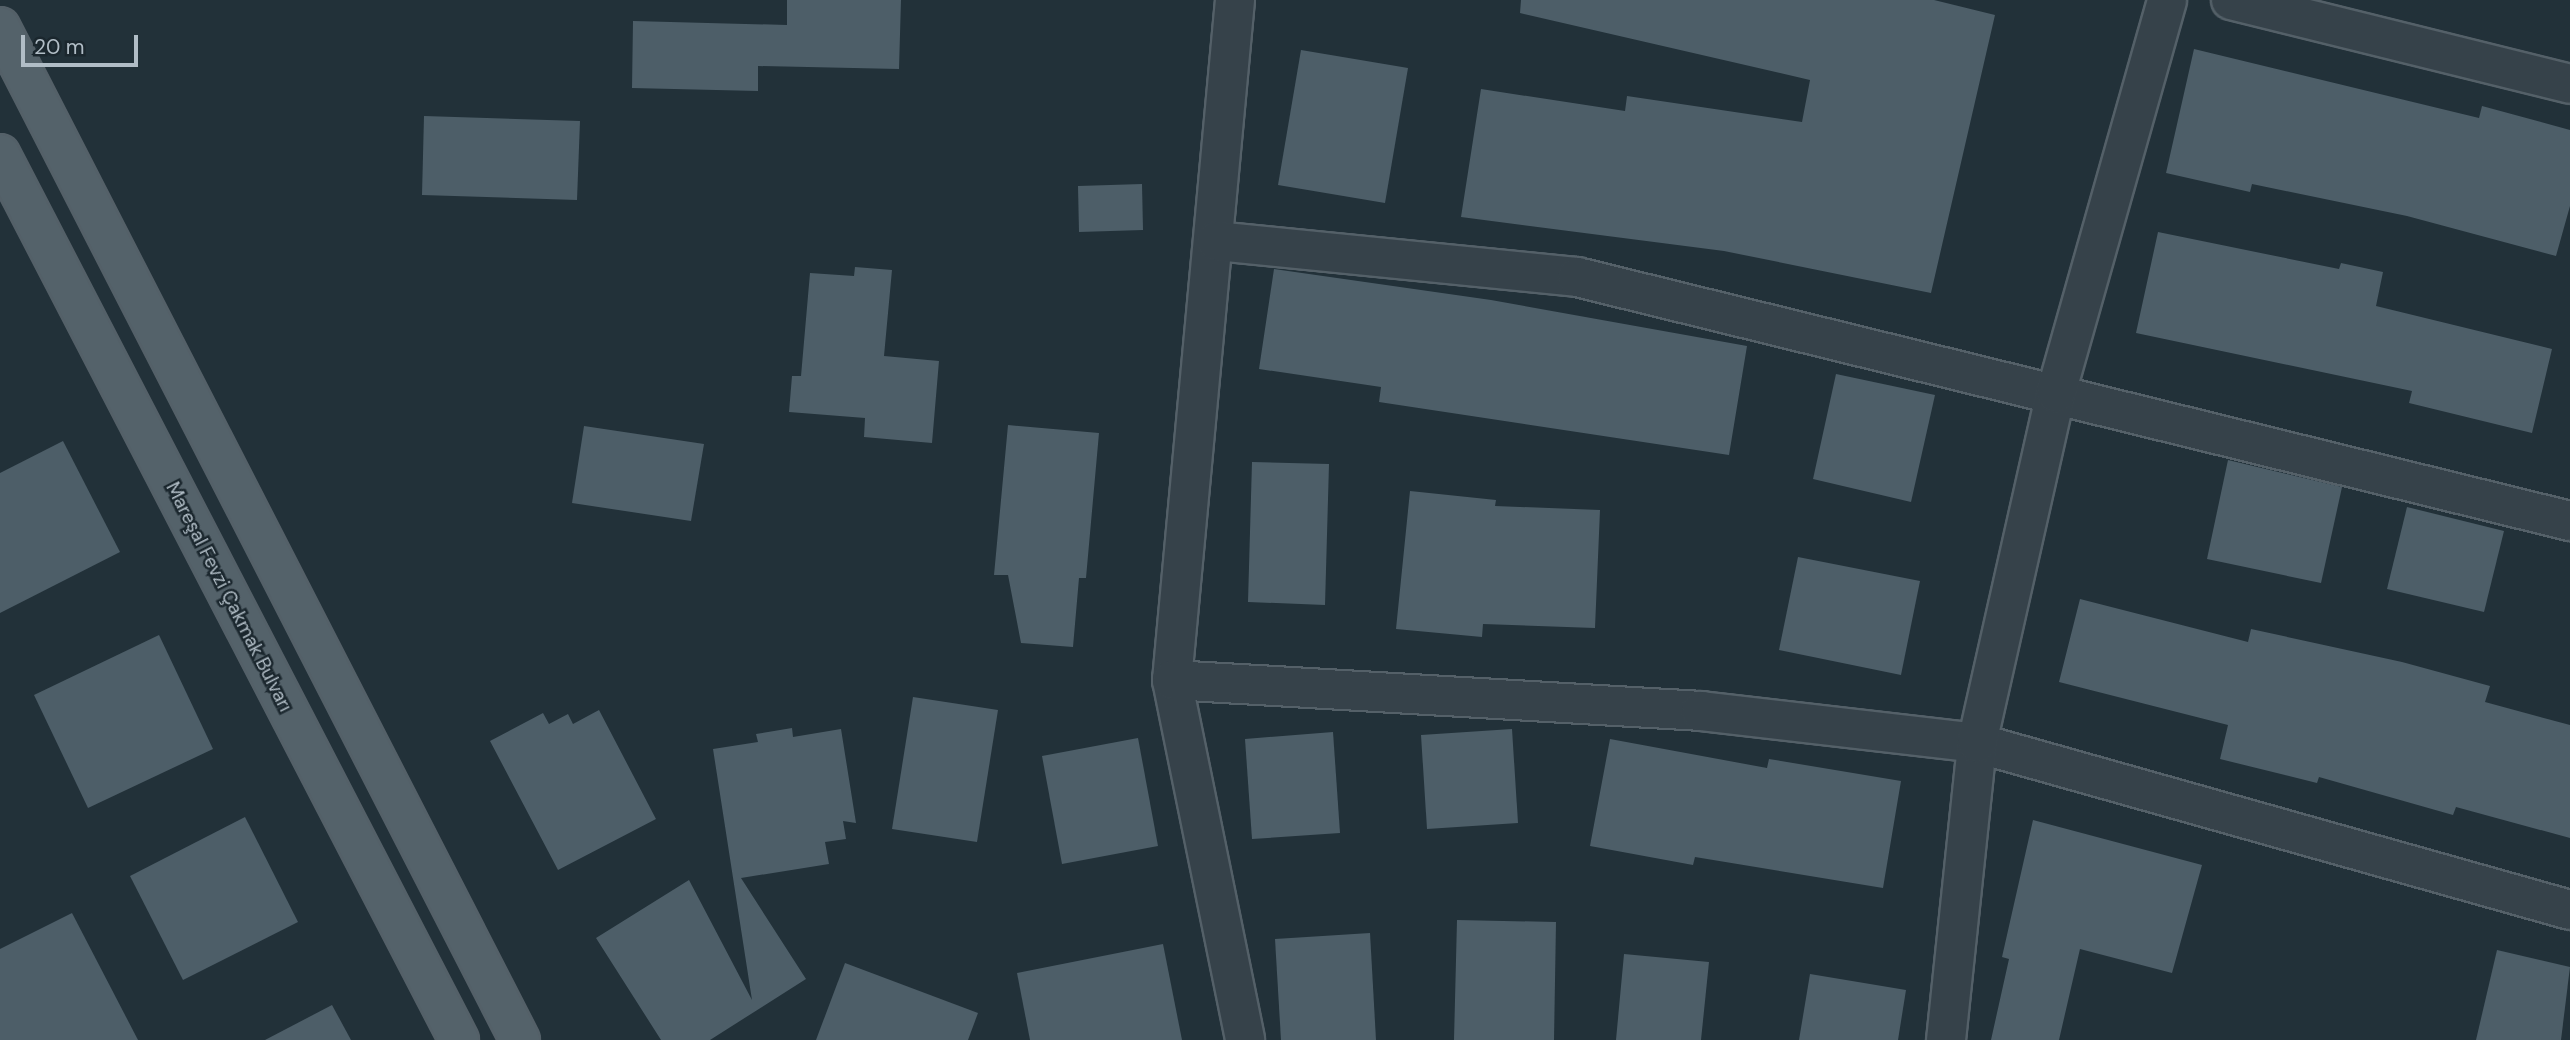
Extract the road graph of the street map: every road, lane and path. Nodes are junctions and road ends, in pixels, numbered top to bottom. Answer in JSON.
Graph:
{"nodes":[{"id":1,"x":1236,"y":0,"type":"edge"},
{"id":2,"x":2167,"y":0,"type":"edge"},
{"id":3,"x":2231,"y":0,"type":"edge"},
{"id":4,"x":0,"y":27,"type":"edge"},
{"id":5,"x":2570,"y":84,"type":"edge"},
{"id":6,"x":6,"y":178,"type":"edge"},
{"id":7,"x":1216,"y":241,"type":"junction"},
{"id":8,"x":2056,"y":393,"type":"junction"},
{"id":9,"x":2570,"y":521,"type":"edge"},
{"id":10,"x":1172,"y":680,"type":"junction"},
{"id":11,"x":1977,"y":743,"type":"junction"},
{"id":12,"x":2570,"y":910,"type":"edge"},
{"id":13,"x":458,"y":1039,"type":"edge"},
{"id":14,"x":520,"y":1040,"type":"edge"},
{"id":15,"x":1245,"y":1040,"type":"edge"},
{"id":16,"x":1946,"y":1040,"type":"edge"}],
"edges":[{"from":1,"to":7,"type":"street"},
{"from":2,"to":8,"type":"street"},
{"from":3,"to":5,"type":"street"},
{"from":4,"to":14,"type":"main road"},
{"from":6,"to":13,"type":"main road","name":"Mareşal Fevzi Çakmak Bulvarı"},
{"from":7,"to":8,"type":"street"},
{"from":7,"to":10,"type":"street"},
{"from":8,"to":9,"type":"street"},
{"from":8,"to":11,"type":"street"},
{"from":10,"to":11,"type":"street"},
{"from":10,"to":15,"type":"street"},
{"from":11,"to":12,"type":"street"},
{"from":11,"to":16,"type":"street"}]}
